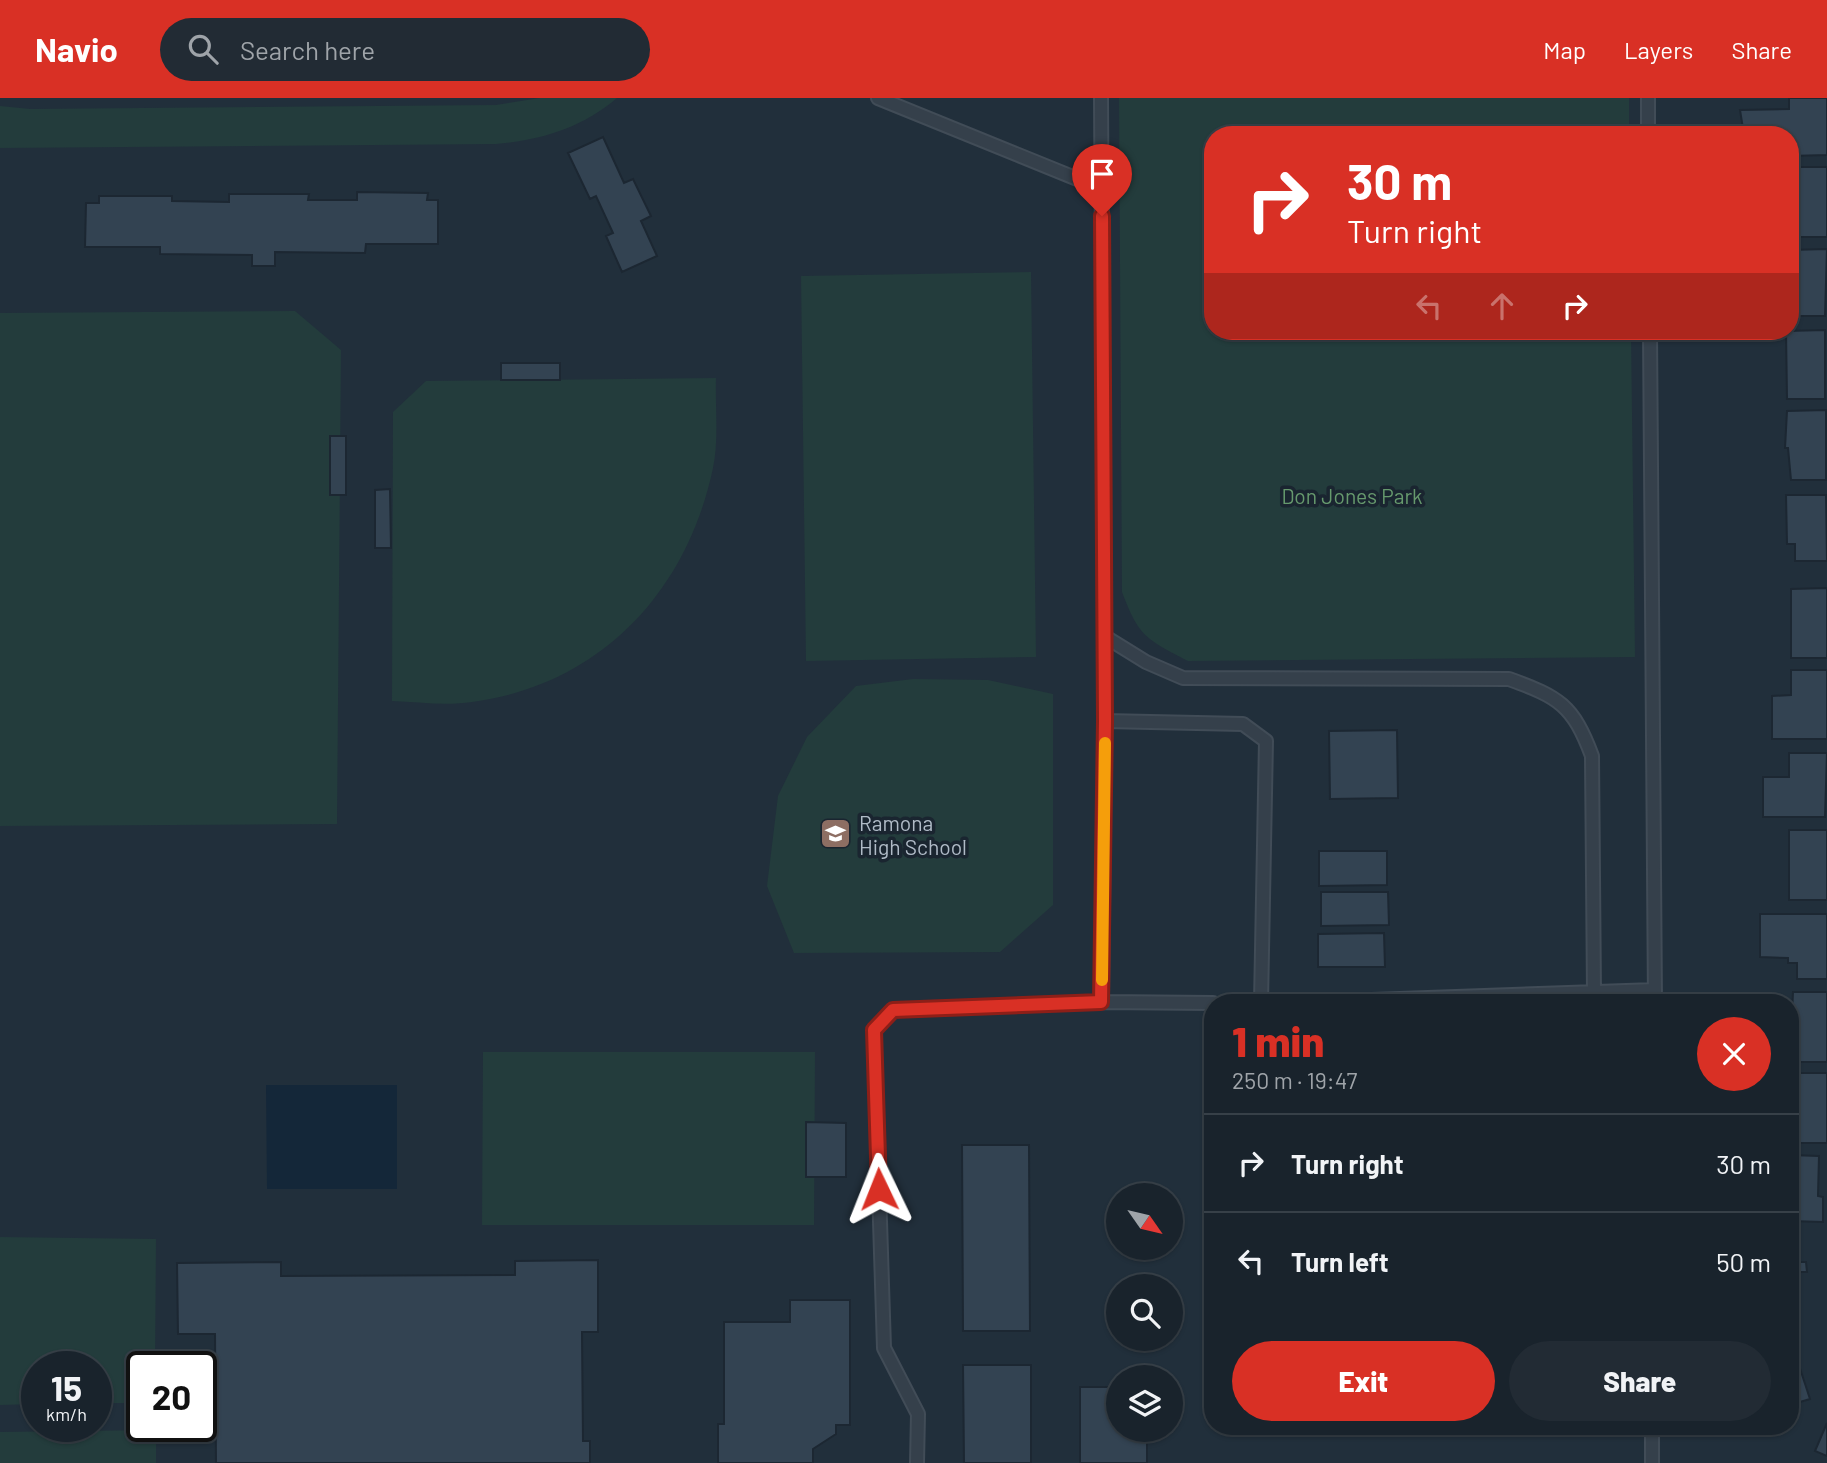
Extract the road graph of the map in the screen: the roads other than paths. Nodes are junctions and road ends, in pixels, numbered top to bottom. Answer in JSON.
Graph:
{"nodes":[{"id":1,"x":878,"y":98,"type":"edge"},
{"id":2,"x":1101,"y":98,"type":"edge"},
{"id":3,"x":1648,"y":98,"type":"edge"},
{"id":4,"x":1648,"y":126,"type":"edge"},
{"id":5,"x":1101,"y":189,"type":"junction"},
{"id":6,"x":1650,"y":340,"type":"edge"},
{"id":7,"x":1104,"y":636,"type":"junction"},
{"id":8,"x":1105,"y":721,"type":"junction"},
{"id":9,"x":1261,"y":994,"type":"edge"},
{"id":10,"x":1594,"y":994,"type":"edge"},
{"id":11,"x":1655,"y":994,"type":"edge"},
{"id":12,"x":1101,"y":1002,"type":"junction"},
{"id":13,"x":1204,"y":1003,"type":"edge"},
{"id":14,"x":1652,"y":1435,"type":"edge"},
{"id":15,"x":917,"y":1463,"type":"edge"},
{"id":16,"x":1652,"y":1463,"type":"edge"}],
"edges":[{"from":1,"to":5,"type":"lane"},
{"from":2,"to":5,"type":"lane"},
{"from":3,"to":4,"type":"lane"},
{"from":5,"to":7,"type":"lane"},
{"from":6,"to":11,"type":"lane"},
{"from":7,"to":8,"type":"lane"},
{"from":7,"to":10,"type":"lane"},
{"from":8,"to":9,"type":"lane"},
{"from":8,"to":12,"type":"lane"},
{"from":12,"to":13,"type":"lane"},
{"from":12,"to":15,"type":"lane"},
{"from":14,"to":16,"type":"lane"}]}
